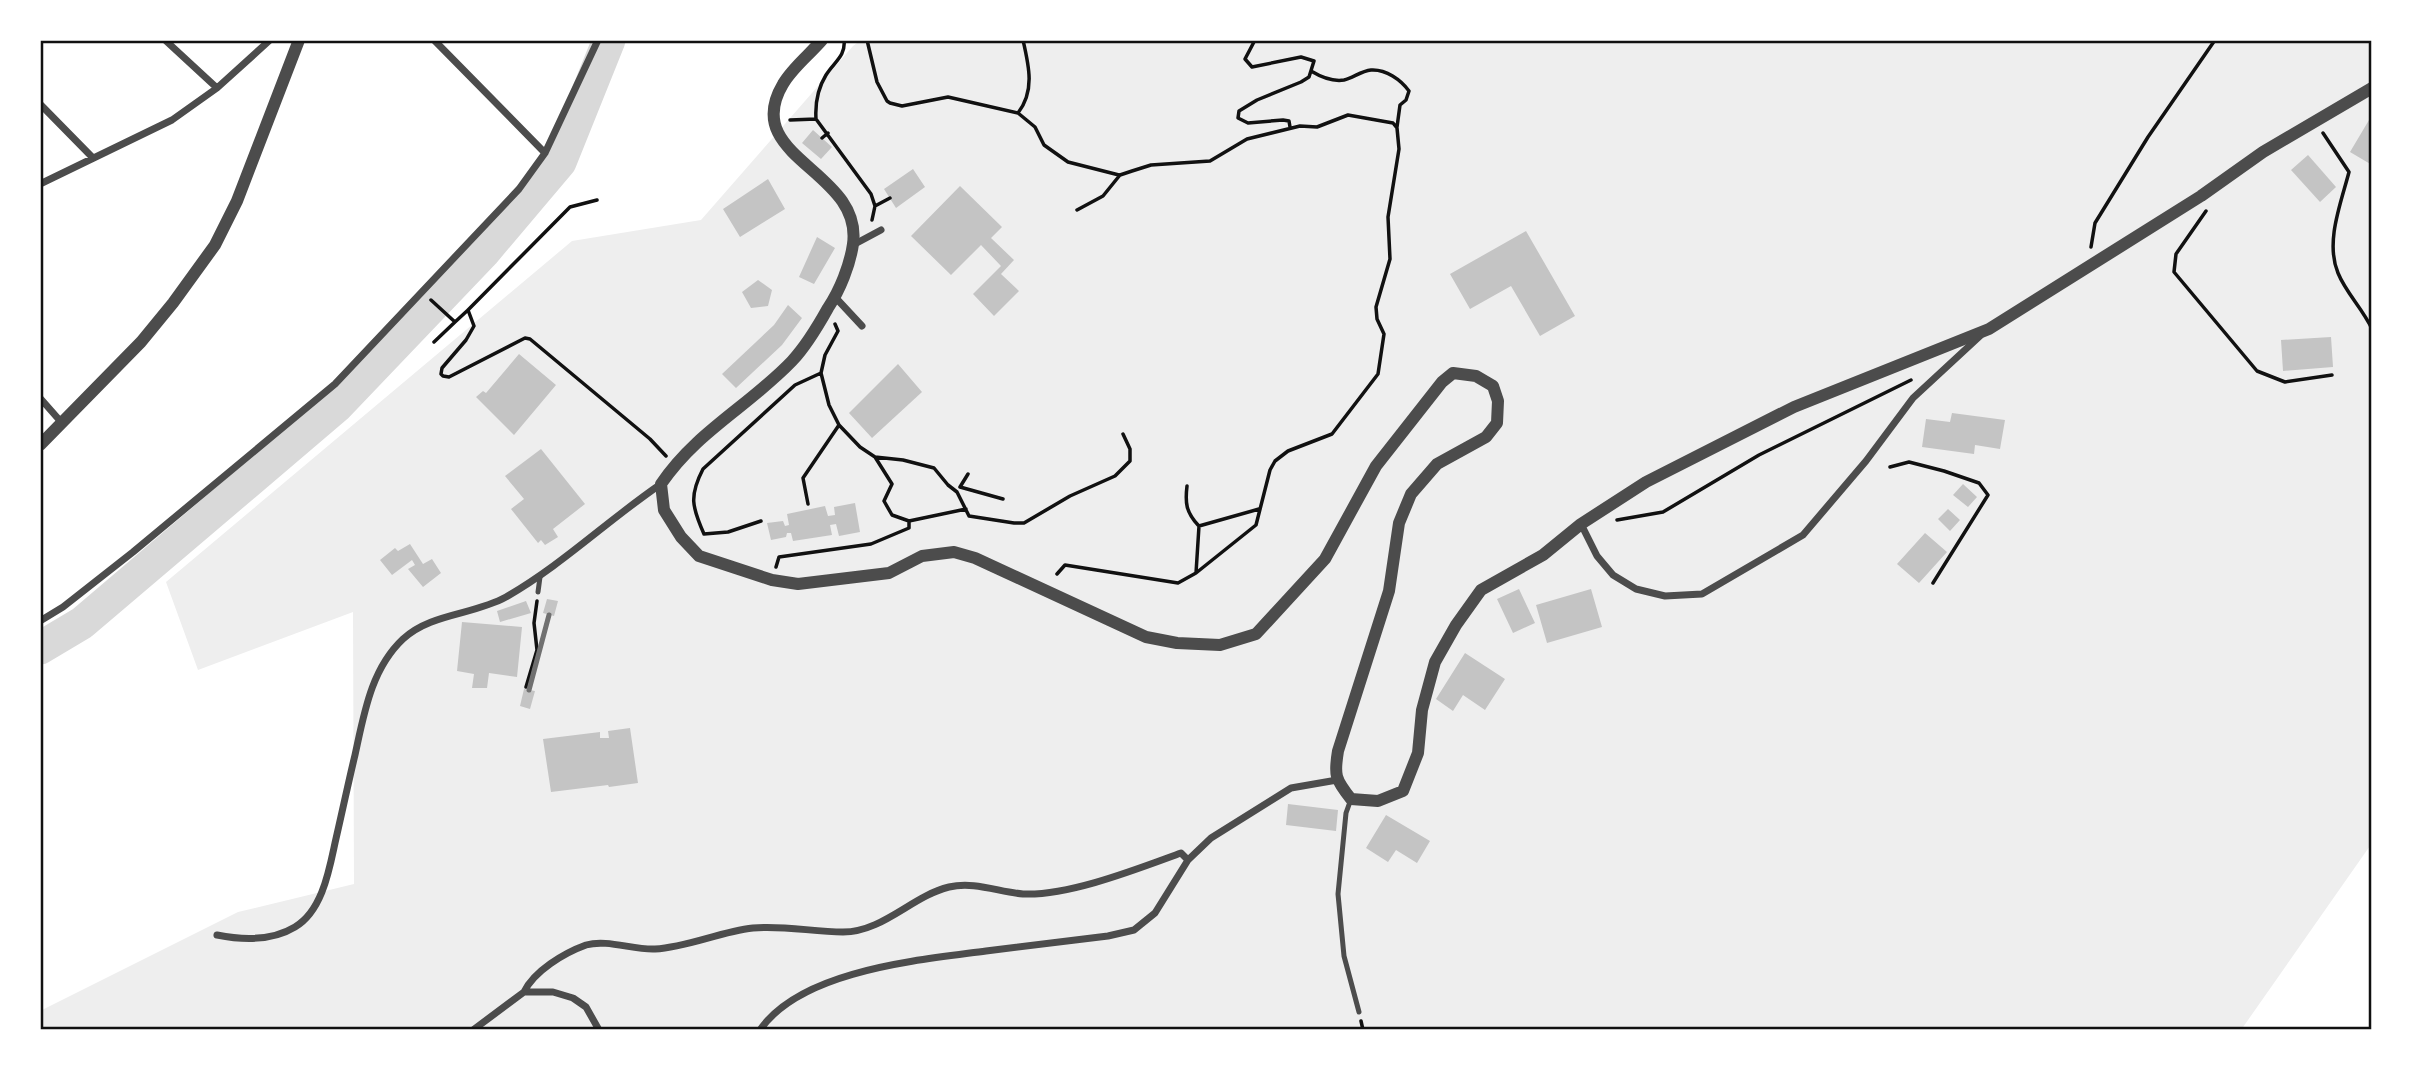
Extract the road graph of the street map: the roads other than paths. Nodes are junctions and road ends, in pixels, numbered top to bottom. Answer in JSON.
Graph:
{"nodes":[{"id":1,"x":165,"y":40,"type":"edge"},
{"id":2,"x":270,"y":40,"type":"edge"},
{"id":3,"x":299,"y":40,"type":"edge"},
{"id":4,"x":434,"y":40,"type":"edge"},
{"id":5,"x":598,"y":40,"type":"edge"},
{"id":6,"x":822,"y":40,"type":"edge"},
{"id":7,"x":217,"y":88,"type":"junction"},
{"id":8,"x":2372,"y":88,"type":"edge"},
{"id":9,"x":40,"y":104,"type":"edge"},
{"id":10,"x":545,"y":153,"type":"junction"},
{"id":11,"x":93,"y":158,"type":"junction"},
{"id":12,"x":40,"y":184,"type":"edge"},
{"id":13,"x":881,"y":230,"type":"dead end"},
{"id":14,"x":853,"y":245,"type":"junction"},
{"id":15,"x":835,"y":297,"type":"junction"},
{"id":16,"x":862,"y":327,"type":"dead end"},
{"id":17,"x":1989,"y":329,"type":"junction"},
{"id":18,"x":40,"y":398,"type":"edge"},
{"id":19,"x":62,"y":423,"type":"junction"},
{"id":20,"x":40,"y":445,"type":"edge"},
{"id":21,"x":661,"y":484,"type":"junction"},
{"id":22,"x":1581,"y":524,"type":"junction"},
{"id":23,"x":540,"y":577,"type":"junction"},
{"id":24,"x":538,"y":592,"type":"road end"},
{"id":25,"x":40,"y":621,"type":"edge"},
{"id":26,"x":1337,"y":780,"type":"junction"},
{"id":27,"x":1351,"y":799,"type":"junction"},
{"id":28,"x":1188,"y":860,"type":"junction"},
{"id":29,"x":217,"y":935,"type":"dead end"},
{"id":30,"x":524,"y":992,"type":"junction"},
{"id":31,"x":1359,"y":1012,"type":"dead end"},
{"id":32,"x":473,"y":1030,"type":"edge"},
{"id":33,"x":599,"y":1030,"type":"edge"},
{"id":34,"x":760,"y":1030,"type":"edge"}],
"edges":[{"from":1,"to":7,"type":"street"},
{"from":2,"to":7,"type":"street"},
{"from":3,"to":19,"type":"street"},
{"from":4,"to":10,"type":"street"},
{"from":5,"to":10,"type":"street"},
{"from":6,"to":14,"type":"street"},
{"from":7,"to":11,"type":"street"},
{"from":8,"to":17,"type":"street"},
{"from":9,"to":11,"type":"street"},
{"from":10,"to":25,"type":"street"},
{"from":11,"to":12,"type":"street"},
{"from":13,"to":14,"type":"street"},
{"from":14,"to":15,"type":"street"},
{"from":15,"to":16,"type":"street"},
{"from":15,"to":21,"type":"street"},
{"from":17,"to":22,"type":"street"},
{"from":17,"to":22,"type":"street"},
{"from":18,"to":19,"type":"street"},
{"from":19,"to":20,"type":"street"},
{"from":21,"to":23,"type":"street"},
{"from":21,"to":26,"type":"street"},
{"from":22,"to":27,"type":"street"},
{"from":23,"to":24,"type":"lane"},
{"from":23,"to":29,"type":"street"},
{"from":26,"to":27,"type":"street"},
{"from":26,"to":28,"type":"street"},
{"from":27,"to":31,"type":"lane"},
{"from":28,"to":30,"type":"street"},
{"from":28,"to":34,"type":"street"},
{"from":30,"to":32,"type":"street"},
{"from":30,"to":33,"type":"street"}]}
